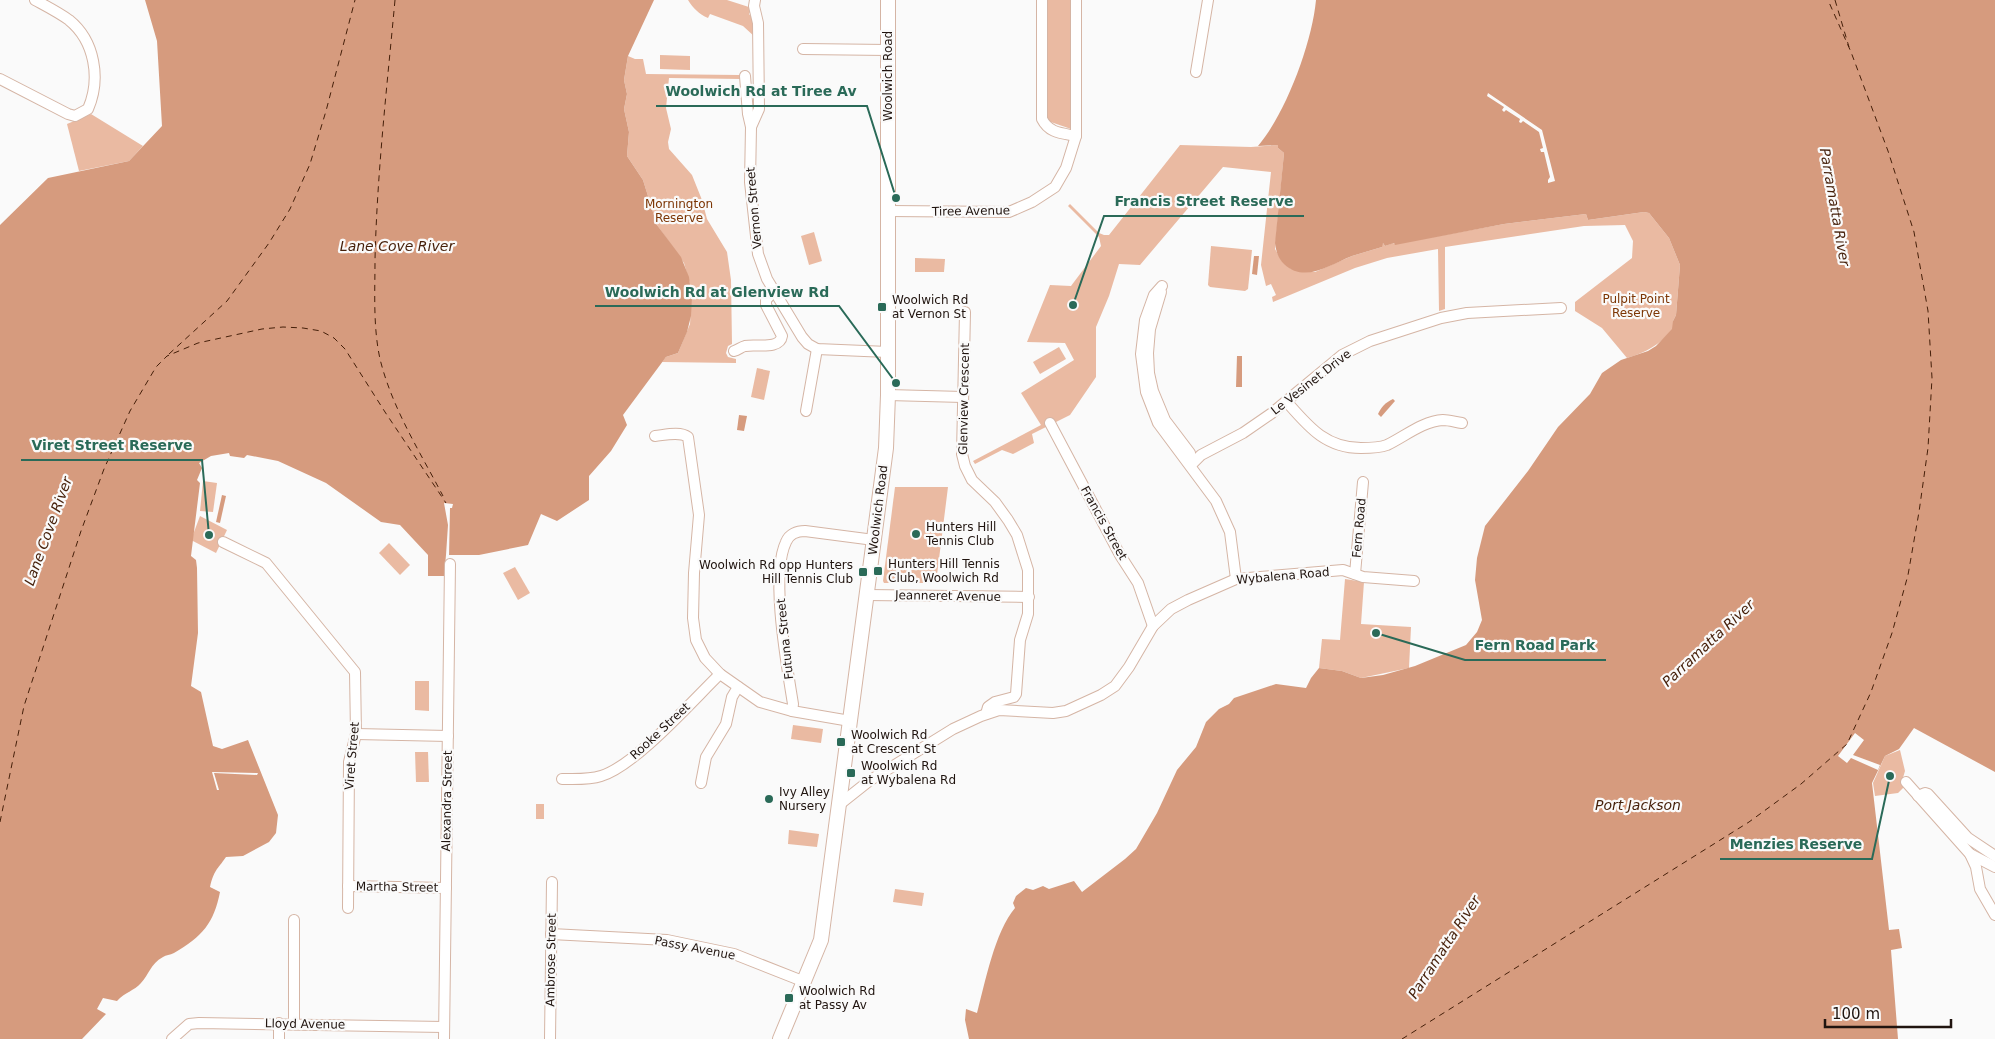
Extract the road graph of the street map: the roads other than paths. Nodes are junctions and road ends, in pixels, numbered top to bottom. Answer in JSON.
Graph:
{"nodes":[{"id":1,"x":35,"y":0,"type":"edge"},
{"id":2,"x":755,"y":0,"type":"edge"},
{"id":3,"x":888,"y":0,"type":"edge"},
{"id":4,"x":1042,"y":0,"type":"edge"},
{"id":5,"x":1076,"y":0,"type":"edge"},
{"id":6,"x":1208,"y":0,"type":"edge"},
{"id":7,"x":804,"y":49,"type":"dead end"},
{"id":8,"x":888,"y":50,"type":"junction"},
{"id":9,"x":1196,"y":72,"type":"dead end"},
{"id":10,"x":745,"y":76,"type":"dead end"},
{"id":11,"x":0,"y":79,"type":"edge"},
{"id":12,"x":751,"y":127,"type":"junction"},
{"id":13,"x":1076,"y":136,"type":"junction"},
{"id":14,"x":889,"y":211,"type":"junction"},
{"id":15,"x":774,"y":291,"type":"junction"},
{"id":16,"x":1561,"y":308,"type":"dead end"},
{"id":17,"x":965,"y":312,"type":"dead end"},
{"id":18,"x":817,"y":349,"type":"junction"},
{"id":19,"x":734,"y":351,"type":"dead end"},
{"id":20,"x":888,"y":352,"type":"junction"},
{"id":21,"x":888,"y":395,"type":"junction"},
{"id":22,"x":963,"y":397,"type":"junction"},
{"id":23,"x":1286,"y":401,"type":"junction"},
{"id":24,"x":806,"y":411,"type":"dead end"},
{"id":25,"x":1050,"y":422,"type":"dead end"},
{"id":26,"x":1462,"y":423,"type":"dead end"},
{"id":27,"x":655,"y":436,"type":"dead end"},
{"id":28,"x":1191,"y":465,"type":"junction"},
{"id":29,"x":1363,"y":482,"type":"dead end"},
{"id":30,"x":874,"y":540,"type":"junction"},
{"id":31,"x":223,"y":542,"type":"dead end"},
{"id":32,"x":450,"y":564,"type":"dead end"},
{"id":33,"x":1356,"y":574,"type":"junction"},
{"id":34,"x":1236,"y":579,"type":"junction"},
{"id":35,"x":1414,"y":581,"type":"dead end"},
{"id":36,"x":867,"y":595,"type":"junction"},
{"id":37,"x":1029,"y":597,"type":"junction"},
{"id":38,"x":1153,"y":626,"type":"junction"},
{"id":39,"x":720,"y":674,"type":"junction"},
{"id":40,"x":738,"y":687,"type":"junction"},
{"id":41,"x":792,"y":711,"type":"junction"},
{"id":42,"x":986,"y":714,"type":"junction"},
{"id":43,"x":850,"y":721,"type":"junction"},
{"id":44,"x":356,"y":734,"type":"junction"},
{"id":45,"x":448,"y":736,"type":"junction"},
{"id":46,"x":562,"y":779,"type":"dead end"},
{"id":47,"x":1906,"y":782,"type":"dead end"},
{"id":48,"x":701,"y":783,"type":"dead end"},
{"id":49,"x":1918,"y":796,"type":"junction"},
{"id":50,"x":840,"y":804,"type":"junction"},
{"id":51,"x":1970,"y":854,"type":"junction"},
{"id":52,"x":1995,"y":856,"type":"edge"},
{"id":53,"x":1995,"y":867,"type":"edge"},
{"id":54,"x":552,"y":882,"type":"dead end"},
{"id":55,"x":348,"y":886,"type":"junction"},
{"id":56,"x":446,"y":888,"type":"junction"},
{"id":57,"x":348,"y":908,"type":"dead end"},
{"id":58,"x":1995,"y":915,"type":"edge"},
{"id":59,"x":294,"y":920,"type":"dead end"},
{"id":60,"x":551,"y":934,"type":"junction"},
{"id":61,"x":805,"y":982,"type":"junction"},
{"id":62,"x":279,"y":1023,"type":"junction"},
{"id":63,"x":294,"y":1024,"type":"junction"},
{"id":64,"x":444,"y":1027,"type":"junction"},
{"id":65,"x":172,"y":1039,"type":"edge"},
{"id":66,"x":279,"y":1039,"type":"edge"},
{"id":67,"x":444,"y":1039,"type":"edge"},
{"id":68,"x":550,"y":1039,"type":"edge"},
{"id":69,"x":780,"y":1039,"type":"edge"}],
"edges":[{"from":1,"to":11,"type":"street"},
{"from":2,"to":12,"type":"street","name":"Vernon Street"},
{"from":3,"to":8,"type":"street","name":"Woolwich Road"},
{"from":4,"to":13,"type":"street"},
{"from":5,"to":13,"type":"street","name":"Tiree Avenue"},
{"from":6,"to":9,"type":"street"},
{"from":7,"to":8,"type":"street"},
{"from":8,"to":14,"type":"street","name":"Woolwich Road"},
{"from":10,"to":12,"type":"street","name":"Vernon Street"},
{"from":12,"to":15,"type":"street","name":"Vernon Street"},
{"from":13,"to":14,"type":"street","name":"Tiree Avenue"},
{"from":14,"to":20,"type":"street","name":"Woolwich Road"},
{"from":15,"to":18,"type":"street","name":"Vernon Street"},
{"from":15,"to":19,"type":"street"},
{"from":16,"to":23,"type":"street","name":"Le Vesinet Drive"},
{"from":17,"to":22,"type":"street","name":"Glenview Crescent"},
{"from":18,"to":20,"type":"street"},
{"from":18,"to":24,"type":"street"},
{"from":20,"to":21,"type":"street","name":"Woolwich Road"},
{"from":21,"to":22,"type":"street"},
{"from":21,"to":30,"type":"street","name":"Woolwich Road"},
{"from":22,"to":37,"type":"street","name":"Glenview Crescent"},
{"from":23,"to":26,"type":"street"},
{"from":23,"to":28,"type":"street","name":"Le Vesinet Drive"},
{"from":25,"to":38,"type":"street","name":"Francis Street"},
{"from":27,"to":39,"type":"street"},
{"from":28,"to":28,"type":"street"},
{"from":28,"to":34,"type":"street"},
{"from":29,"to":33,"type":"street","name":"Fern Road"},
{"from":30,"to":36,"type":"street","name":"Woolwich Road"},
{"from":30,"to":41,"type":"street","name":"Futuna Street"},
{"from":31,"to":44,"type":"street","name":"Viret Street"},
{"from":32,"to":45,"type":"street","name":"Alexandra Street"},
{"from":33,"to":34,"type":"street","name":"Wybalena Road"},
{"from":33,"to":35,"type":"street","name":"Wybalena Road"},
{"from":34,"to":38,"type":"street","name":"Wybalena Road"},
{"from":36,"to":37,"type":"street","name":"Jeanneret Avenue"},
{"from":36,"to":43,"type":"street","name":"Woolwich Road"},
{"from":37,"to":42,"type":"street","name":"Glenview Crescent"},
{"from":38,"to":42,"type":"street","name":"Wybalena Road"},
{"from":39,"to":40,"type":"street"},
{"from":39,"to":46,"type":"street","name":"Rooke Street"},
{"from":40,"to":41,"type":"street"},
{"from":40,"to":48,"type":"street"},
{"from":41,"to":43,"type":"street"},
{"from":42,"to":50,"type":"street","name":"Wybalena Road"},
{"from":43,"to":50,"type":"street","name":"Woolwich Road"},
{"from":44,"to":45,"type":"street"},
{"from":44,"to":55,"type":"street","name":"Viret Street"},
{"from":45,"to":56,"type":"street","name":"Alexandra Street"},
{"from":47,"to":49,"type":"street"},
{"from":49,"to":51,"type":"street"},
{"from":49,"to":52,"type":"street"},
{"from":50,"to":61,"type":"street","name":"Woolwich Road"},
{"from":51,"to":53,"type":"street"},
{"from":51,"to":58,"type":"street"},
{"from":54,"to":60,"type":"street","name":"Ambrose Street"},
{"from":55,"to":56,"type":"street","name":"Martha Street"},
{"from":55,"to":57,"type":"street","name":"Viret Street"},
{"from":56,"to":64,"type":"street","name":"Alexandra Street"},
{"from":59,"to":63,"type":"street"},
{"from":60,"to":61,"type":"street","name":"Passy Avenue"},
{"from":60,"to":68,"type":"street","name":"Ambrose Street"},
{"from":61,"to":69,"type":"street","name":"Woolwich Road"},
{"from":62,"to":63,"type":"street","name":"Lloyd Avenue"},
{"from":62,"to":65,"type":"street","name":"Lloyd Avenue"},
{"from":62,"to":66,"type":"street"},
{"from":63,"to":64,"type":"street","name":"Lloyd Avenue"},
{"from":64,"to":67,"type":"street","name":"Alexandra Street"}]}
